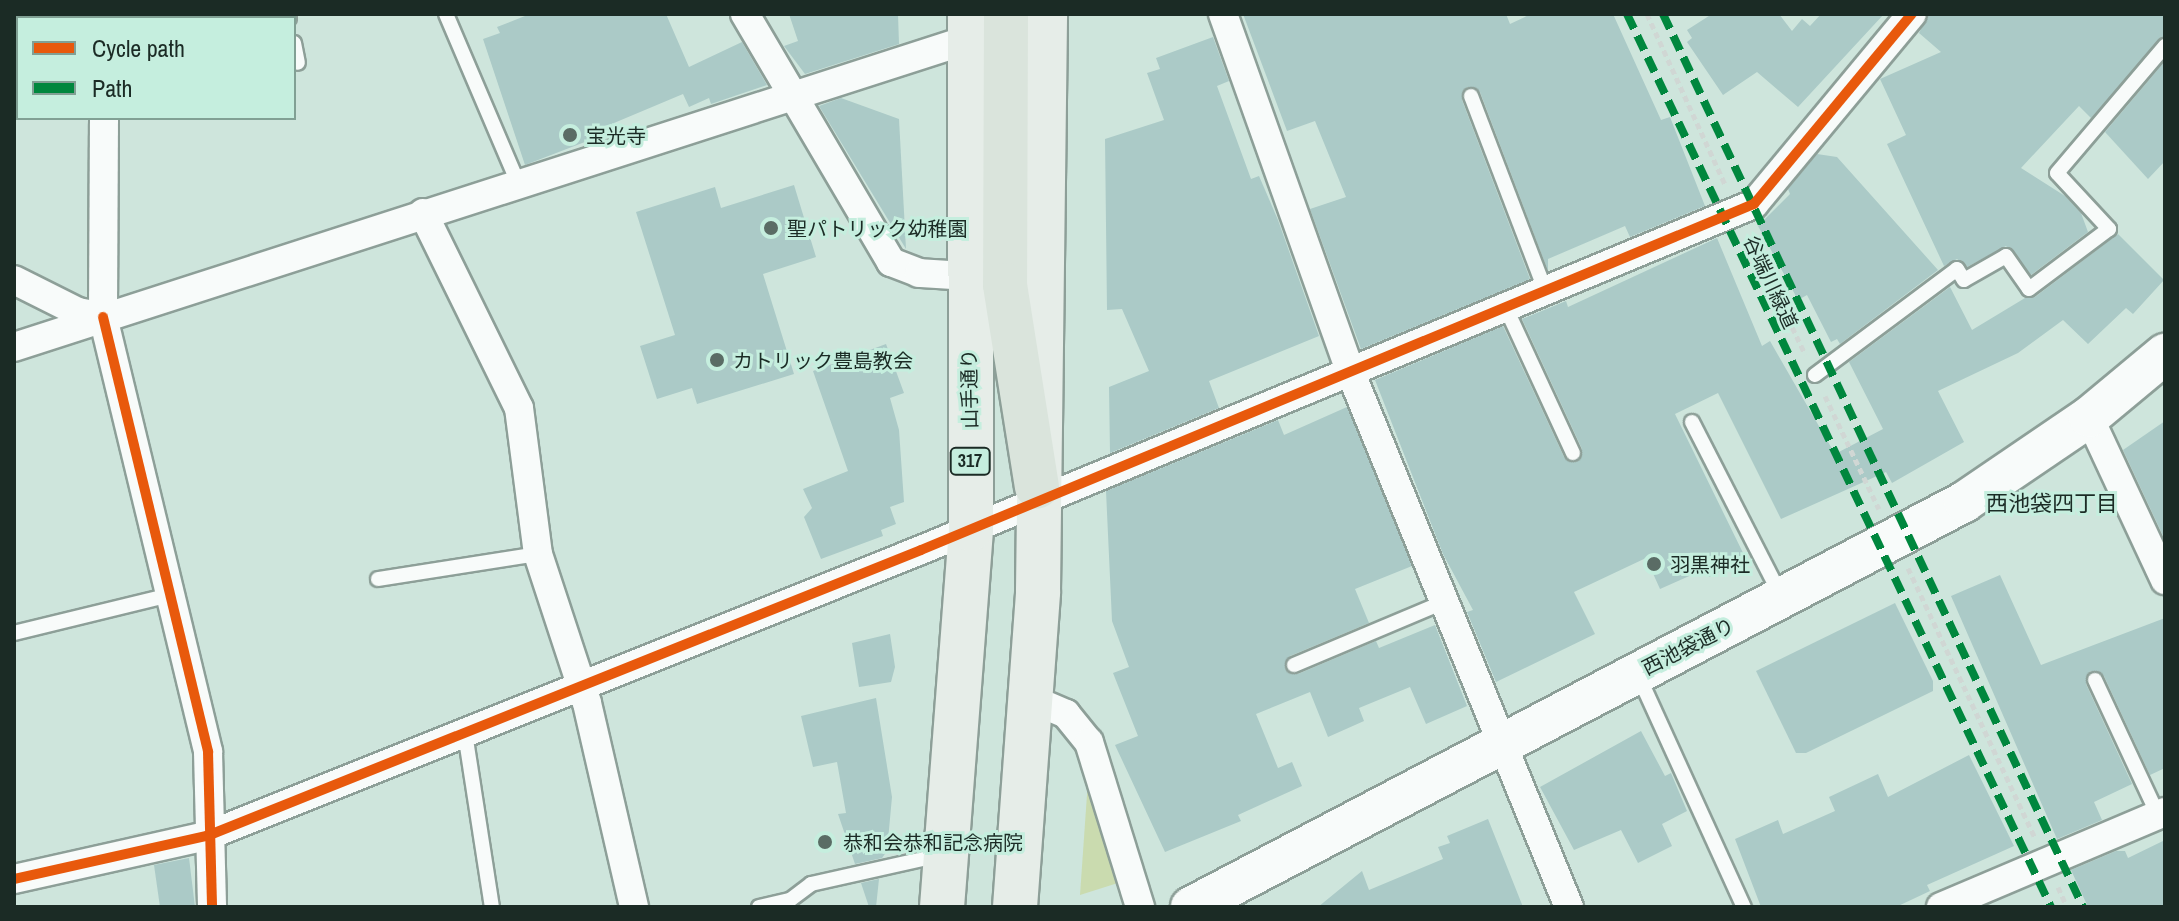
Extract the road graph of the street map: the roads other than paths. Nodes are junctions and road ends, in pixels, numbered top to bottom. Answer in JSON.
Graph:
{"nodes":[{"id":1,"x":446,"y":14,"type":"edge"},
{"id":2,"x":745,"y":14,"type":"edge"},
{"id":3,"x":1006,"y":14,"type":"edge"},
{"id":4,"x":1045,"y":14,"type":"edge"},
{"id":5,"x":1223,"y":14,"type":"edge"},
{"id":6,"x":1912,"y":14,"type":"edge"},
{"id":7,"x":970,"y":27,"type":"edge"},
{"id":8,"x":2165,"y":46,"type":"edge"},
{"id":9,"x":296,"y":53,"type":"edge"},
{"id":10,"x":298,"y":63,"type":"dead end"},
{"id":11,"x":793,"y":95,"type":"junction"},
{"id":12,"x":1471,"y":96,"type":"dead end"},
{"id":13,"x":104,"y":120,"type":"edge"},
{"id":14,"x":518,"y":183,"type":"junction"},
{"id":15,"x":423,"y":213,"type":"junction"},
{"id":16,"x":967,"y":276,"type":"junction"},
{"id":17,"x":14,"y":280,"type":"edge"},
{"id":18,"x":1545,"y":290,"type":"junction"},
{"id":19,"x":1505,"y":306,"type":"junction"},
{"id":20,"x":103,"y":317,"type":"junction"},
{"id":21,"x":14,"y":347,"type":"edge"},
{"id":22,"x":2165,"y":354,"type":"edge"},
{"id":23,"x":1350,"y":371,"type":"junction"},
{"id":24,"x":1815,"y":375,"type":"road end"},
{"id":25,"x":2089,"y":417,"type":"junction"},
{"id":26,"x":1692,"y":422,"type":"dead end"},
{"id":27,"x":1573,"y":453,"type":"dead end"},
{"id":28,"x":1037,"y":493,"type":"junction"},
{"id":29,"x":971,"y":529,"type":"junction"},
{"id":30,"x":538,"y":554,"type":"junction"},
{"id":31,"x":378,"y":579,"type":"dead end"},
{"id":32,"x":2165,"y":580,"type":"edge"},
{"id":33,"x":170,"y":595,"type":"junction"},
{"id":34,"x":1782,"y":598,"type":"junction"},
{"id":35,"x":1444,"y":602,"type":"junction"},
{"id":36,"x":14,"y":633,"type":"edge"},
{"id":37,"x":1294,"y":665,"type":"dead end"},
{"id":38,"x":1637,"y":673,"type":"junction"},
{"id":39,"x":2095,"y":680,"type":"dead end"},
{"id":40,"x":582,"y":686,"type":"junction"},
{"id":41,"x":1031,"y":699,"type":"junction"},
{"id":42,"x":465,"y":733,"type":"junction"},
{"id":43,"x":1503,"y":742,"type":"junction"},
{"id":44,"x":2162,"y":813,"type":"edge"},
{"id":45,"x":207,"y":836,"type":"junction"},
{"id":46,"x":946,"y":854,"type":"junction"},
{"id":47,"x":14,"y":879,"type":"edge"},
{"id":48,"x":212,"y":907,"type":"edge"},
{"id":49,"x":492,"y":907,"type":"edge"},
{"id":50,"x":634,"y":907,"type":"edge"},
{"id":51,"x":759,"y":907,"type":"edge"},
{"id":52,"x":942,"y":907,"type":"edge"},
{"id":53,"x":1015,"y":907,"type":"edge"},
{"id":54,"x":1140,"y":907,"type":"edge"},
{"id":55,"x":1191,"y":907,"type":"edge"},
{"id":56,"x":1569,"y":907,"type":"edge"},
{"id":57,"x":1744,"y":907,"type":"edge"},
{"id":58,"x":1941,"y":907,"type":"edge"}],
"edges":[{"from":1,"to":14,"type":"lane"},
{"from":2,"to":11,"type":"street"},
{"from":3,"to":28,"type":"highway"},
{"from":4,"to":28,"type":"main road"},
{"from":5,"to":23,"type":"street"},
{"from":6,"to":18,"type":"street"},
{"from":7,"to":11,"type":"street"},
{"from":7,"to":16,"type":"main road","name":"山手通り","number":"317"},
{"from":8,"to":24,"type":"lane"},
{"from":9,"to":10,"type":"lane"},
{"from":11,"to":14,"type":"street"},
{"from":11,"to":16,"type":"street"},
{"from":12,"to":18,"type":"lane"},
{"from":13,"to":20,"type":"street"},
{"from":14,"to":15,"type":"street"},
{"from":15,"to":20,"type":"street"},
{"from":15,"to":30,"type":"street"},
{"from":16,"to":29,"type":"main road","name":"山手通り","number":"317"},
{"from":17,"to":20,"type":"street"},
{"from":18,"to":19,"type":"street"},
{"from":19,"to":23,"type":"street"},
{"from":19,"to":27,"type":"lane"},
{"from":20,"to":21,"type":"street"},
{"from":20,"to":33,"type":"street"},
{"from":22,"to":25,"type":"main road","name":"西池袋通り"},
{"from":23,"to":28,"type":"street"},
{"from":23,"to":35,"type":"street"},
{"from":25,"to":32,"type":"street"},
{"from":25,"to":34,"type":"main road","name":"西池袋通り"},
{"from":26,"to":34,"type":"lane"},
{"from":28,"to":29,"type":"street"},
{"from":28,"to":41,"type":"main road"},
{"from":29,"to":40,"type":"street"},
{"from":29,"to":46,"type":"main road","name":"山手通り","number":"317"},
{"from":30,"to":31,"type":"lane"},
{"from":30,"to":40,"type":"street"},
{"from":33,"to":36,"type":"lane"},
{"from":33,"to":45,"type":"street"},
{"from":34,"to":38,"type":"main road","name":"西池袋通り"},
{"from":35,"to":37,"type":"lane"},
{"from":35,"to":43,"type":"street"},
{"from":38,"to":43,"type":"main road","name":"西池袋通り"},
{"from":38,"to":57,"type":"lane"},
{"from":39,"to":44,"type":"lane"},
{"from":40,"to":42,"type":"street"},
{"from":40,"to":50,"type":"street"},
{"from":41,"to":53,"type":"main road"},
{"from":41,"to":54,"type":"street"},
{"from":42,"to":45,"type":"street"},
{"from":42,"to":49,"type":"lane"},
{"from":43,"to":55,"type":"main road","name":"西池袋通り"},
{"from":43,"to":56,"type":"street"},
{"from":44,"to":58,"type":"street"},
{"from":45,"to":47,"type":"street"},
{"from":45,"to":48,"type":"street"},
{"from":46,"to":51,"type":"lane"},
{"from":46,"to":52,"type":"main road","name":"山手通り","number":"317"}]}
